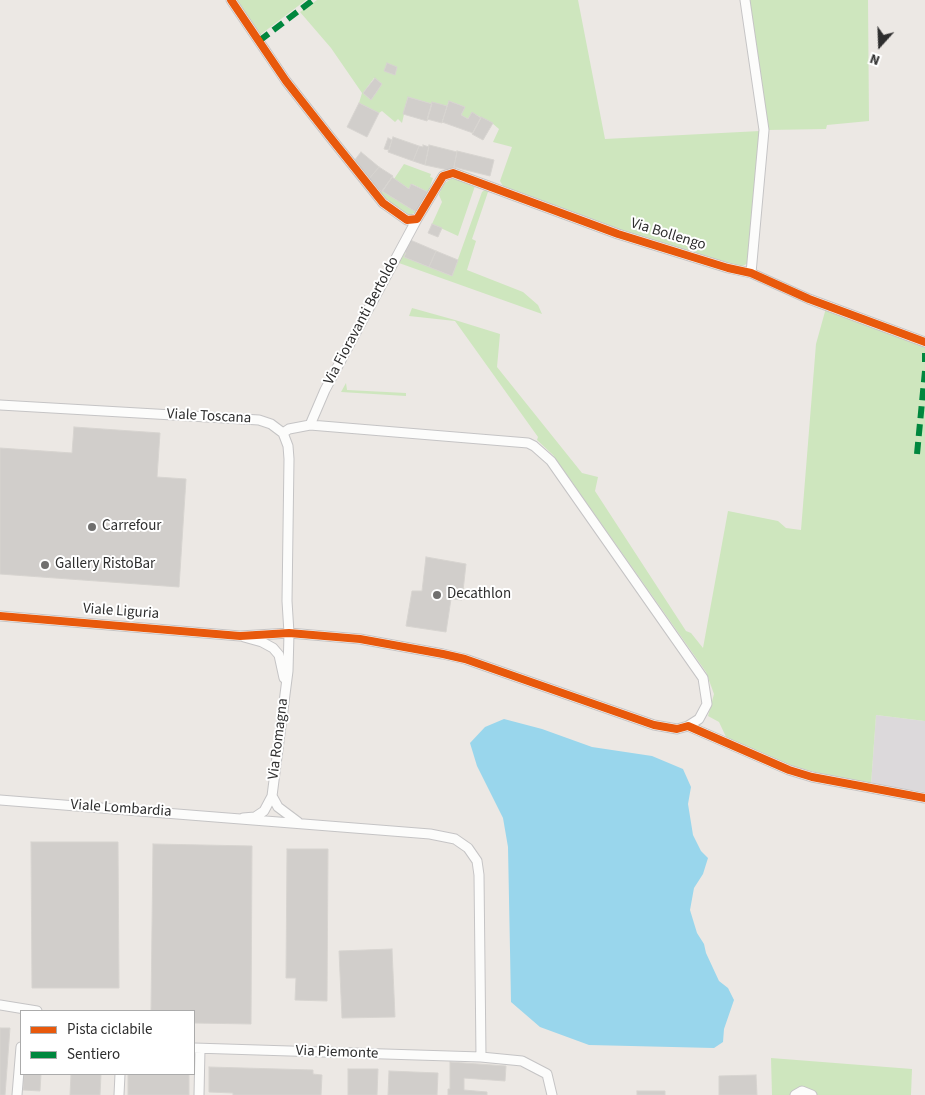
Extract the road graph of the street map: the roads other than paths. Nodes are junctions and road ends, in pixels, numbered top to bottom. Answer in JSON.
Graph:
{"nodes":[{"id":1,"x":231,"y":0,"type":"edge"},
{"id":2,"x":745,"y":0,"type":"edge"},
{"id":3,"x":420,"y":216,"type":"junction"},
{"id":4,"x":751,"y":273,"type":"junction"},
{"id":5,"x":925,"y":342,"type":"edge"},
{"id":6,"x":0,"y":405,"type":"edge"},
{"id":7,"x":310,"y":425,"type":"junction"},
{"id":8,"x":283,"y":433,"type":"junction"},
{"id":9,"x":0,"y":616,"type":"edge"},
{"id":10,"x":289,"y":633,"type":"junction"},
{"id":11,"x":240,"y":636,"type":"junction"},
{"id":12,"x":285,"y":683,"type":"junction"},
{"id":13,"x":688,"y":726,"type":"junction"},
{"id":14,"x":272,"y":796,"type":"junction"},
{"id":15,"x":925,"y":798,"type":"edge"},
{"id":16,"x":0,"y":800,"type":"edge"},
{"id":17,"x":243,"y":818,"type":"junction"},
{"id":18,"x":303,"y":824,"type":"junction"},
{"id":19,"x":0,"y":1005,"type":"edge"},
{"id":20,"x":24,"y":1010,"type":"edge"},
{"id":21,"x":197,"y":1049,"type":"edge"},
{"id":22,"x":480,"y":1057,"type":"junction"},
{"id":23,"x":20,"y":1059,"type":"edge"},
{"id":24,"x":120,"y":1075,"type":"edge"},
{"id":25,"x":17,"y":1095,"type":"edge"},
{"id":26,"x":119,"y":1095,"type":"edge"},
{"id":27,"x":199,"y":1095,"type":"edge"},
{"id":28,"x":552,"y":1095,"type":"edge"},
{"id":29,"x":795,"y":1095,"type":"edge"},
{"id":30,"x":812,"y":1095,"type":"edge"}],
"edges":[{"from":1,"to":3,"type":"street"},
{"from":2,"to":4,"type":"street"},
{"from":3,"to":4,"type":"street","name":"Via Bollengo"},
{"from":3,"to":7,"type":"street","name":"Via Fioravanti Bertoldo"},
{"from":4,"to":5,"type":"street","name":"Via Bollengo"},
{"from":6,"to":8,"type":"street","name":"Viale Toscana"},
{"from":7,"to":8,"type":"street"},
{"from":7,"to":13,"type":"street"},
{"from":8,"to":10,"type":"street"},
{"from":9,"to":11,"type":"street","name":"Viale Liguria"},
{"from":10,"to":11,"type":"street"},
{"from":10,"to":12,"type":"street"},
{"from":10,"to":13,"type":"street"},
{"from":11,"to":12,"type":"street"},
{"from":12,"to":14,"type":"street","name":"Via Romagna"},
{"from":13,"to":15,"type":"street"},
{"from":14,"to":17,"type":"street"},
{"from":14,"to":18,"type":"street"},
{"from":16,"to":17,"type":"street","name":"Viale Lombardia"},
{"from":17,"to":18,"type":"street","name":"Viale Lombardia"},
{"from":18,"to":22,"type":"street","name":"Viale Lombardia"},
{"from":19,"to":20,"type":"street"},
{"from":21,"to":22,"type":"street","name":"Via Piemonte"},
{"from":21,"to":27,"type":"street"},
{"from":22,"to":28,"type":"street","name":"Via Piemonte"},
{"from":23,"to":25,"type":"street"},
{"from":24,"to":26,"type":"street"},
{"from":29,"to":30,"type":"street"}]}
